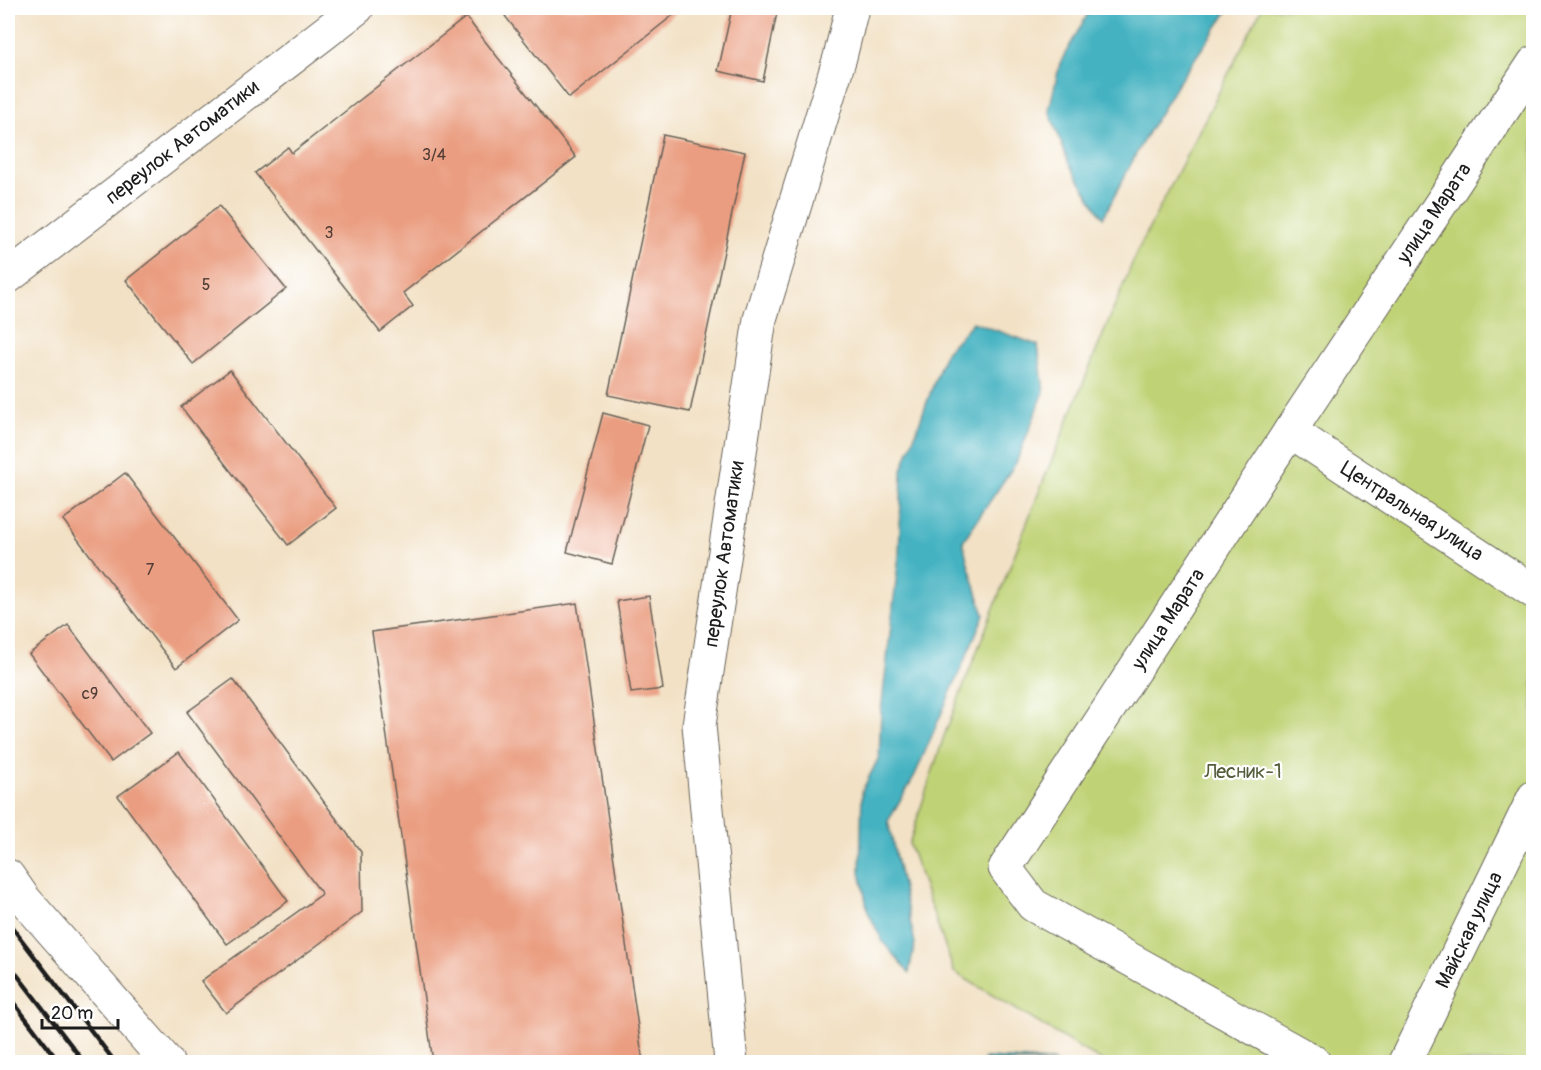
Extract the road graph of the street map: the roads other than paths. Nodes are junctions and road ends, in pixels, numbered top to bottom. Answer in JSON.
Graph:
{"nodes":[{"id":1,"x":357,"y":8,"type":"edge"},
{"id":2,"x":852,"y":8,"type":"edge"},
{"id":3,"x":1533,"y":63,"type":"edge"},
{"id":4,"x":8,"y":277,"type":"edge"},
{"id":5,"x":1290,"y":431,"type":"junction"},
{"id":6,"x":1533,"y":592,"type":"edge"},
{"id":7,"x":1533,"y":797,"type":"edge"},
{"id":8,"x":8,"y":876,"type":"edge"},
{"id":9,"x":167,"y":1062,"type":"edge"},
{"id":10,"x":731,"y":1062,"type":"edge"},
{"id":11,"x":1314,"y":1062,"type":"edge"},
{"id":12,"x":1405,"y":1062,"type":"edge"}],
"edges":[{"from":1,"to":4,"type":"street","name":"переулок Автоматики"},
{"from":2,"to":10,"type":"street","name":"переулок Автоматики"},
{"from":3,"to":5,"type":"street","name":"улица Марата"},
{"from":5,"to":6,"type":"street","name":"Центральная улица"},
{"from":5,"to":11,"type":"street","name":"улица Марата"},
{"from":7,"to":12,"type":"street","name":"Майская улица"},
{"from":8,"to":9,"type":"street"}]}
